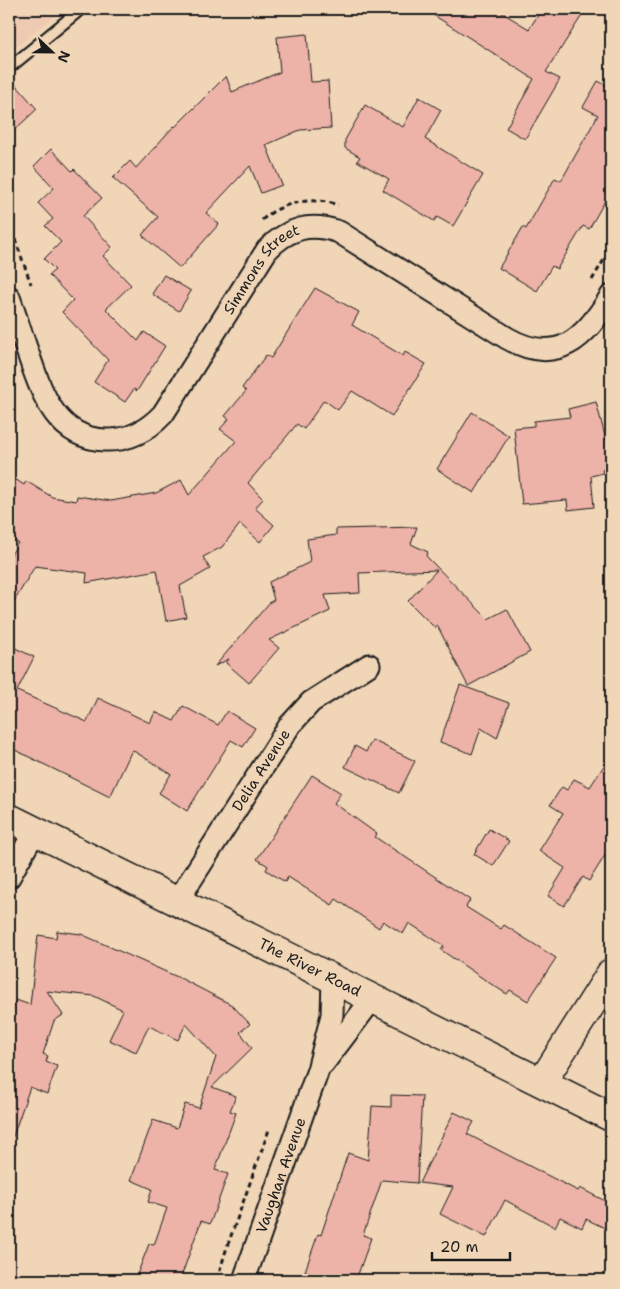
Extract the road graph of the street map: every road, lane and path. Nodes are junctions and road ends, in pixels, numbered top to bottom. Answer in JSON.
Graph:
{"nodes":[{"id":1,"x":81,"y":9,"type":"edge"},
{"id":2,"x":9,"y":68,"type":"edge"},
{"id":3,"x":340,"y":206,"type":"dead end"},
{"id":4,"x":9,"y":222,"type":"edge"},
{"id":5,"x":260,"y":222,"type":"dead end"},
{"id":6,"x":611,"y":248,"type":"edge"},
{"id":7,"x":588,"y":286,"type":"dead end"},
{"id":8,"x":32,"y":288,"type":"dead end"},
{"id":9,"x":611,"y":296,"type":"edge"},
{"id":10,"x":9,"y":297,"type":"edge"},
{"id":11,"x":369,"y":665,"type":"dead end"},
{"id":12,"x":9,"y":818,"type":"edge"},
{"id":13,"x":35,"y":831,"type":"junction"},
{"id":14,"x":9,"y":877,"type":"edge"},
{"id":15,"x":178,"y":900,"type":"junction"},
{"id":16,"x":611,"y":973,"type":"edge"},
{"id":17,"x":333,"y":978,"type":"junction"},
{"id":18,"x":373,"y":998,"type":"junction"},
{"id":19,"x":318,"y":1070,"type":"junction"},
{"id":20,"x":542,"y":1082,"type":"junction"},
{"id":21,"x":611,"y":1117,"type":"edge"},
{"id":22,"x":244,"y":1280,"type":"edge"}],
"edges":[{"from":1,"to":2,"type":"lane"},
{"from":3,"to":5,"type":"path"},
{"from":4,"to":8,"type":"path"},
{"from":6,"to":7,"type":"path"},
{"from":9,"to":10,"type":"street","name":"Simmons Street"},
{"from":11,"to":15,"type":"street","name":"Delia Avenue"},
{"from":12,"to":13,"type":"main road","name":"The River Road"},
{"from":13,"to":14,"type":"street"},
{"from":13,"to":15,"type":"main road","name":"The River Road"},
{"from":15,"to":17,"type":"main road","name":"The River Road"},
{"from":16,"to":20,"type":"main road"},
{"from":17,"to":18,"type":"main road","name":"The River Road"},
{"from":17,"to":19,"type":"street","name":"Vaughan Avenue"},
{"from":18,"to":19,"type":"street","name":"Vaughan Avenue"},
{"from":18,"to":20,"type":"main road","name":"The River Road"},
{"from":19,"to":22,"type":"street","name":"Vaughan Avenue"},
{"from":20,"to":21,"type":"main road","name":"The River Road"}]}
